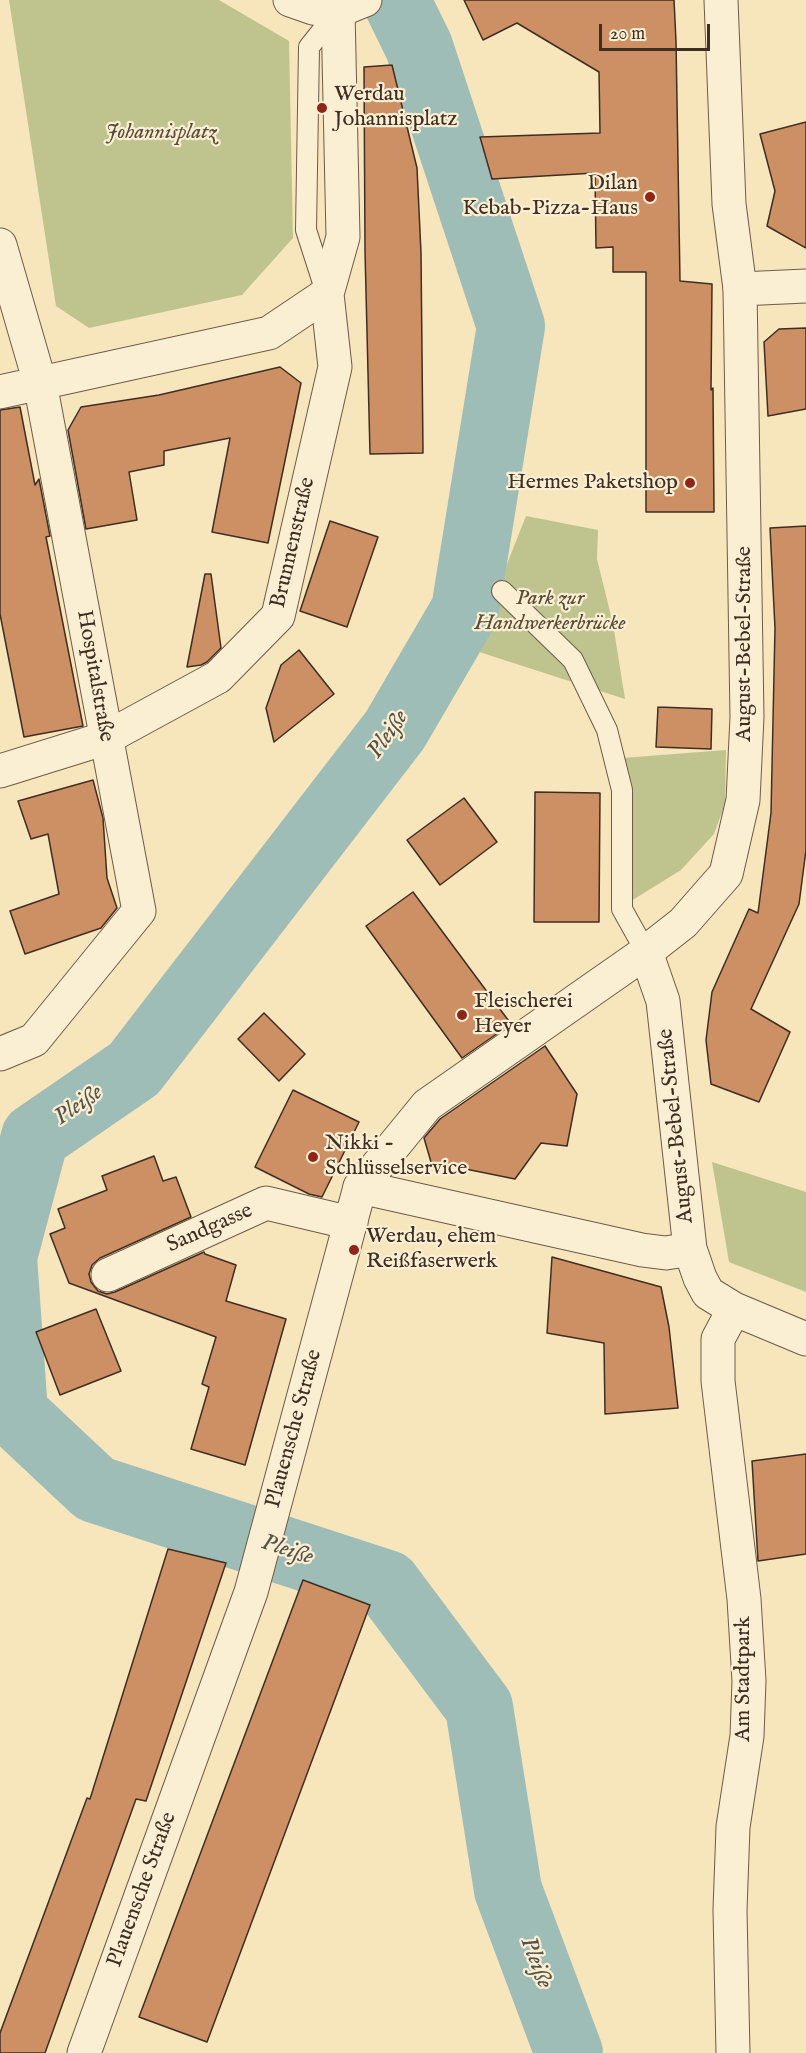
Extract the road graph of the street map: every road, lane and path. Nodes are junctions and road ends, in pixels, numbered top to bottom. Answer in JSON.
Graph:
{"nodes":[{"id":1,"x":290,"y":0,"type":"edge"},
{"id":2,"x":721,"y":0,"type":"edge"},
{"id":3,"x":354,"y":5,"type":"edge"},
{"id":4,"x":0,"y":244,"type":"edge"},
{"id":5,"x":806,"y":286,"type":"edge"},
{"id":6,"x":740,"y":289,"type":"junction"},
{"id":7,"x":327,"y":294,"type":"junction"},
{"id":8,"x":40,"y":383,"type":"junction"},
{"id":9,"x":0,"y":392,"type":"edge"},
{"id":10,"x":502,"y":591,"type":"dead end"},
{"id":11,"x":106,"y":738,"type":"junction"},
{"id":12,"x":0,"y":771,"type":"edge"},
{"id":13,"x":646,"y":952,"type":"junction"},
{"id":14,"x":0,"y":1054,"type":"edge"},
{"id":15,"x":360,"y":1187,"type":"junction"},
{"id":16,"x":351,"y":1223,"type":"junction"},
{"id":17,"x":690,"y":1249,"type":"junction"},
{"id":18,"x":108,"y":1275,"type":"dead end"},
{"id":19,"x":734,"y":1309,"type":"junction"},
{"id":20,"x":806,"y":1339,"type":"edge"},
{"id":21,"x":84,"y":2053,"type":"edge"},
{"id":22,"x":733,"y":2053,"type":"edge"}],
"edges":[{"from":1,"to":3,"type":"street"},
{"from":2,"to":6,"type":"street","name":"August-Bebel-Straße"},
{"from":3,"to":7,"type":"street"},
{"from":4,"to":8,"type":"street","name":"Hospitalstraße"},
{"from":5,"to":6,"type":"street"},
{"from":6,"to":13,"type":"street","name":"August-Bebel-Straße"},
{"from":7,"to":8,"type":"street"},
{"from":7,"to":11,"type":"street","name":"Brunnenstraße"},
{"from":8,"to":9,"type":"street"},
{"from":8,"to":11,"type":"street","name":"Hospitalstraße"},
{"from":10,"to":13,"type":"lane"},
{"from":11,"to":12,"type":"street","name":"Brunnenstraße"},
{"from":11,"to":14,"type":"street","name":"Hospitalstraße"},
{"from":13,"to":15,"type":"street","name":"Plauensche Straße"},
{"from":13,"to":17,"type":"street","name":"August-Bebel-Straße"},
{"from":15,"to":16,"type":"street","name":"Plauensche Straße"},
{"from":15,"to":17,"type":"street"},
{"from":16,"to":18,"type":"street","name":"Sandgasse"},
{"from":16,"to":21,"type":"street","name":"Plauensche Straße"},
{"from":17,"to":19,"type":"street","name":"August-Bebel-Straße"},
{"from":19,"to":20,"type":"street","name":"August-Bebel-Straße"},
{"from":19,"to":22,"type":"street","name":"Am Stadtpark"}]}
